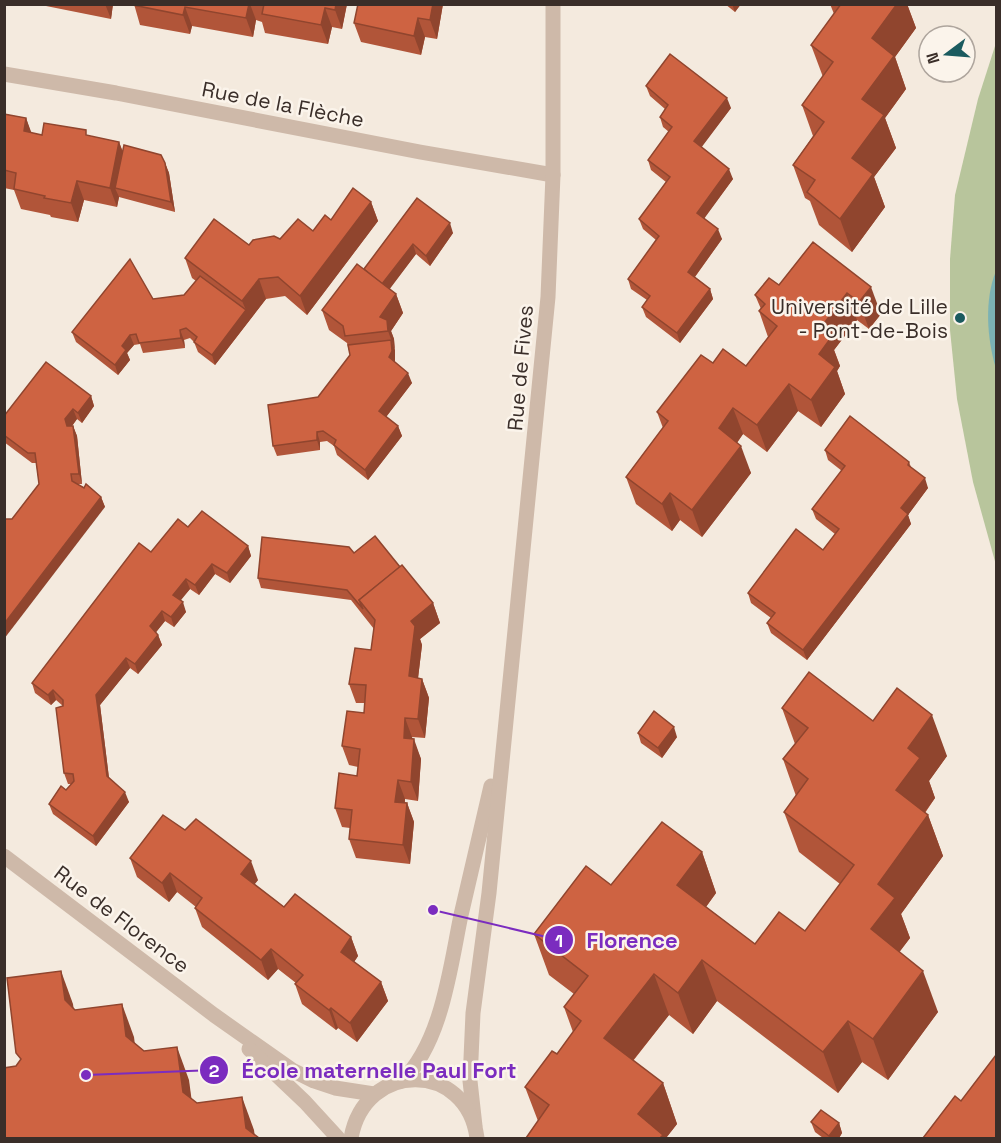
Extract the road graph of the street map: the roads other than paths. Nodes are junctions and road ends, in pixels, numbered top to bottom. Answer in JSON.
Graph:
{"nodes":[{"id":1,"x":553,"y":4,"type":"edge"},
{"id":2,"x":4,"y":74,"type":"edge"},
{"id":3,"x":553,"y":175,"type":"junction"},
{"id":4,"x":504,"y":734,"type":"junction"},
{"id":5,"x":4,"y":856,"type":"edge"},
{"id":6,"x":214,"y":1016,"type":"junction"},
{"id":7,"x":402,"y":1081,"type":"junction"},
{"id":8,"x":374,"y":1094,"type":"junction"},
{"id":9,"x":476,"y":1132,"type":"edge"},
{"id":10,"x":338,"y":1138,"type":"edge"},
{"id":11,"x":351,"y":1138,"type":"edge"}],
"edges":[{"from":1,"to":3,"type":"street","name":"Rue de Fives"},
{"from":2,"to":3,"type":"street","name":"Rue de la Flèche"},
{"from":3,"to":4,"type":"street","name":"Rue de Fives"},
{"from":4,"to":7,"type":"street","name":"Rue de Fives"},
{"from":4,"to":9,"type":"street","name":"Rue de Fives"},
{"from":5,"to":6,"type":"street","name":"Rue de Florence"},
{"from":6,"to":8,"type":"street","name":"Rue de Florence"},
{"from":6,"to":10,"type":"street","name":"Rue de Florence"},
{"from":7,"to":8,"type":"street"},
{"from":7,"to":9,"type":"street"},
{"from":8,"to":11,"type":"street"}]}
